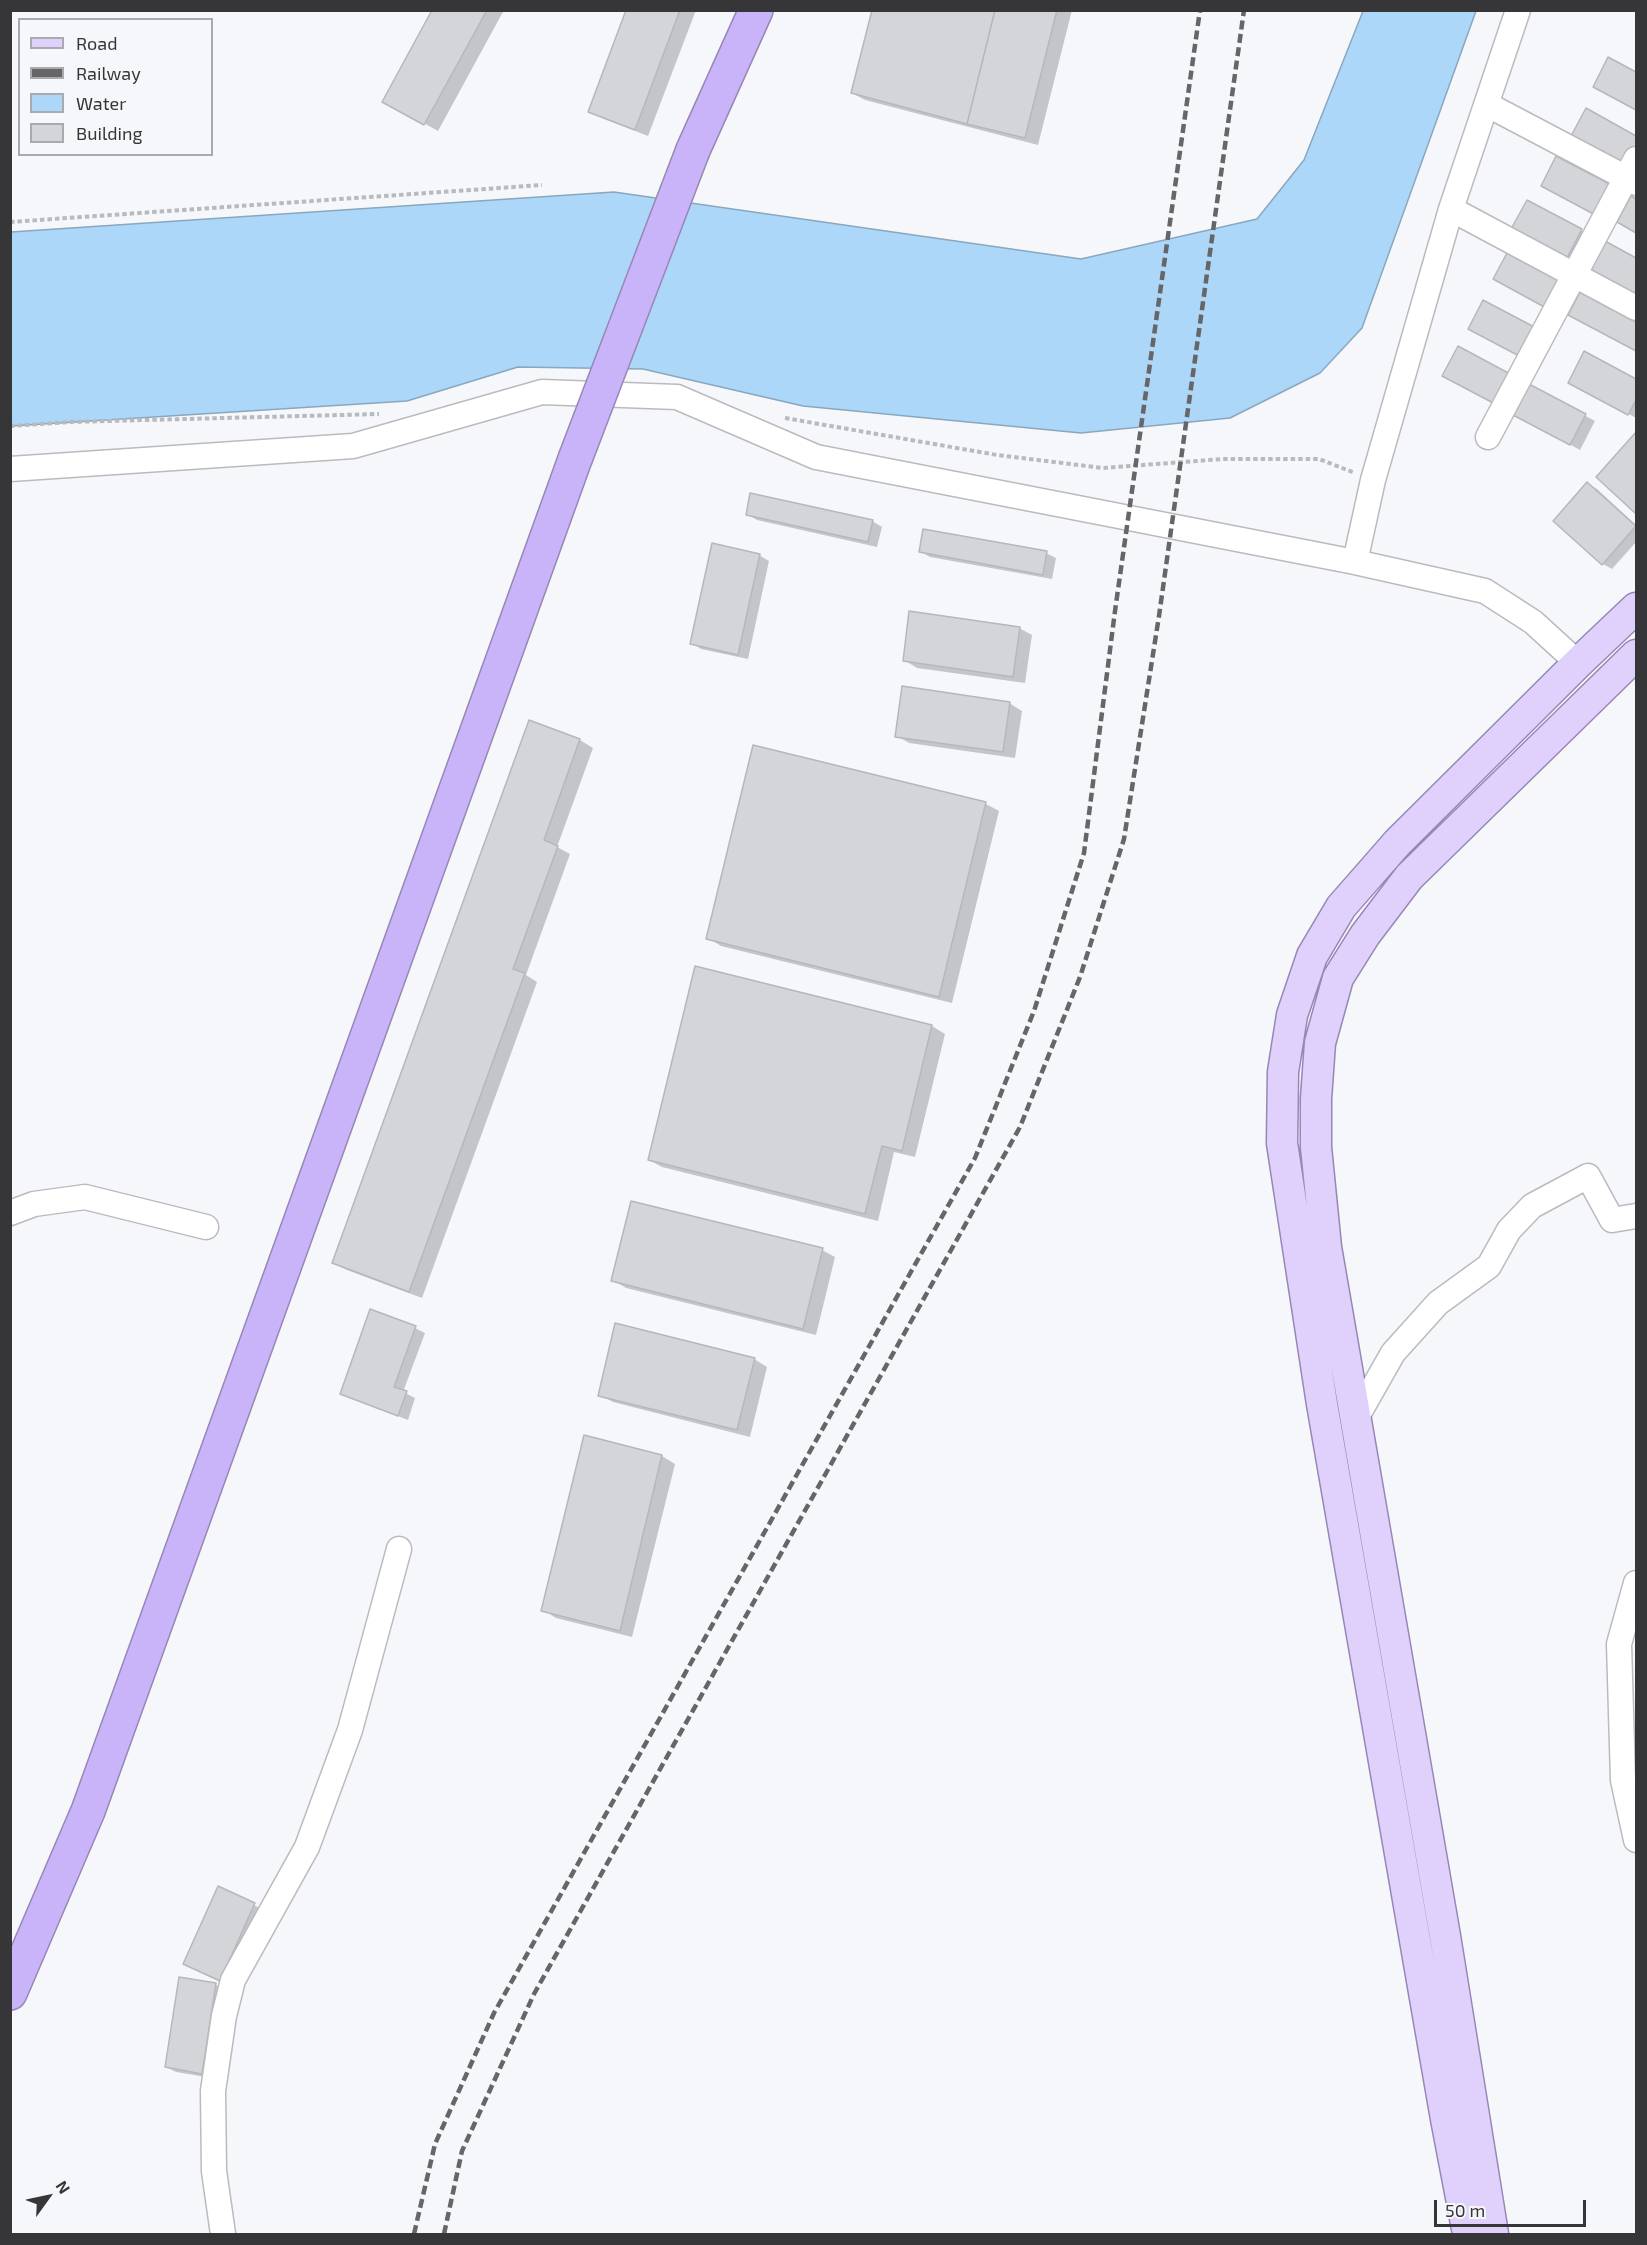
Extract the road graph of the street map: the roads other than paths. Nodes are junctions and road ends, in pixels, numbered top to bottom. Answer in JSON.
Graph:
{"nodes":[{"id":1,"x":747,"y":10,"type":"edge"},
{"id":2,"x":756,"y":10,"type":"edge"},
{"id":3,"x":1518,"y":10,"type":"edge"},
{"id":4,"x":1488,"y":105,"type":"junction"},
{"id":5,"x":693,"y":150,"type":"junction"},
{"id":6,"x":1633,"y":173,"type":"edge"},
{"id":7,"x":1451,"y":209,"type":"junction"},
{"id":8,"x":1575,"y":275,"type":"junction"},
{"id":9,"x":1636,"y":308,"type":"edge"},
{"id":10,"x":1488,"y":437,"type":"dead end"},
{"id":11,"x":10,"y":470,"type":"edge"},
{"id":12,"x":1355,"y":562,"type":"junction"},
{"id":13,"x":1636,"y":608,"type":"edge"},
{"id":14,"x":1636,"y":655,"type":"edge"},
{"id":15,"x":1578,"y":663,"type":"junction"},
{"id":16,"x":10,"y":1213,"type":"edge"},
{"id":17,"x":1636,"y":1216,"type":"edge"},
{"id":18,"x":206,"y":1227,"type":"dead end"},
{"id":19,"x":1355,"y":1420,"type":"junction"},
{"id":20,"x":399,"y":1549,"type":"dead end"},
{"id":21,"x":1636,"y":1583,"type":"edge"},
{"id":22,"x":1636,"y":1840,"type":"edge"},
{"id":23,"x":10,"y":1993,"type":"edge"},
{"id":24,"x":224,"y":2235,"type":"edge"},
{"id":25,"x":1468,"y":2235,"type":"edge"},
{"id":26,"x":1493,"y":2235,"type":"edge"}],
"edges":[{"from":1,"to":5,"type":"highway"},
{"from":2,"to":5,"type":"highway"},
{"from":3,"to":4,"type":"street"},
{"from":4,"to":6,"type":"street"},
{"from":4,"to":7,"type":"street"},
{"from":5,"to":23,"type":"highway","bridge":true},
{"from":6,"to":8,"type":"street"},
{"from":7,"to":8,"type":"street"},
{"from":7,"to":12,"type":"street"},
{"from":8,"to":9,"type":"street"},
{"from":8,"to":10,"type":"street"},
{"from":11,"to":12,"type":"street"},
{"from":12,"to":15,"type":"street"},
{"from":13,"to":15,"type":"main road"},
{"from":14,"to":19,"type":"main road"},
{"from":15,"to":25,"type":"main road"},
{"from":16,"to":18,"type":"street"},
{"from":17,"to":19,"type":"street"},
{"from":19,"to":26,"type":"main road"},
{"from":20,"to":24,"type":"street"},
{"from":21,"to":22,"type":"street"}]}
